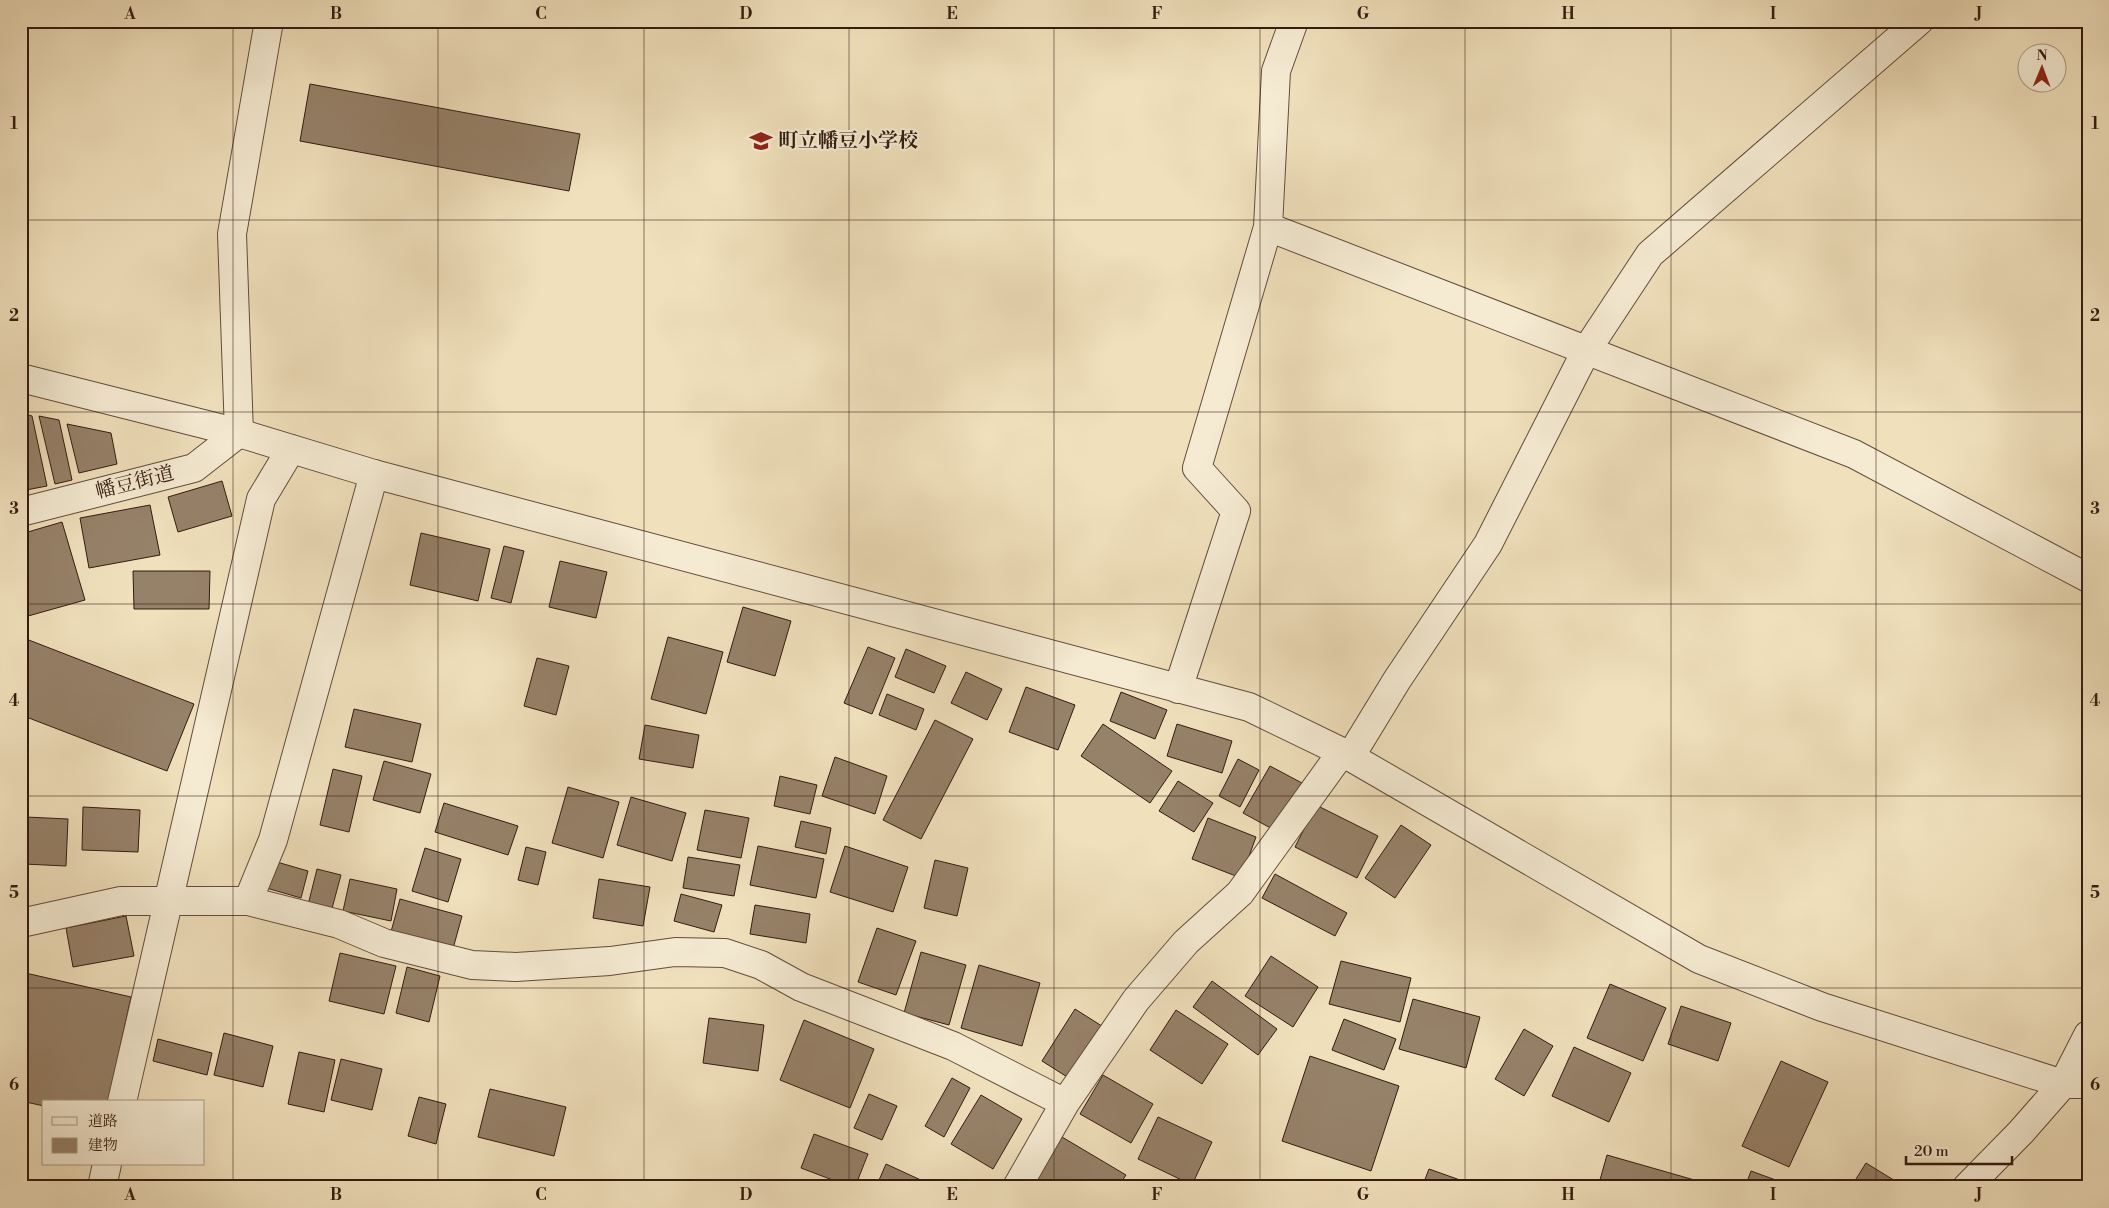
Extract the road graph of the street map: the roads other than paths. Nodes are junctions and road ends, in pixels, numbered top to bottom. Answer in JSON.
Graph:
{"nodes":[{"id":1,"x":269,"y":21,"type":"edge"},
{"id":2,"x":1294,"y":21,"type":"edge"},
{"id":3,"x":1919,"y":21,"type":"edge"},
{"id":4,"x":1268,"y":227,"type":"junction"},
{"id":5,"x":1586,"y":351,"type":"junction"},
{"id":6,"x":21,"y":378,"type":"edge"},
{"id":7,"x":239,"y":433,"type":"junction"},
{"id":8,"x":291,"y":449,"type":"junction"},
{"id":9,"x":374,"y":474,"type":"junction"},
{"id":10,"x":21,"y":512,"type":"edge"},
{"id":11,"x":2088,"y":578,"type":"edge"},
{"id":12,"x":1178,"y":689,"type":"junction"},
{"id":13,"x":1346,"y":755,"type":"junction"},
{"id":14,"x":169,"y":900,"type":"junction"},
{"id":15,"x":248,"y":901,"type":"junction"},
{"id":16,"x":21,"y":923,"type":"edge"},
{"id":17,"x":2088,"y":1035,"type":"edge"},
{"id":18,"x":2075,"y":1084,"type":"edge"},
{"id":19,"x":122,"y":1100,"type":"edge"},
{"id":20,"x":1065,"y":1103,"type":"junction"},
{"id":21,"x":107,"y":1166,"type":"edge"},
{"id":22,"x":102,"y":1187,"type":"edge"},
{"id":23,"x":1017,"y":1187,"type":"edge"},
{"id":24,"x":1967,"y":1187,"type":"edge"}],
"edges":[{"from":1,"to":7,"type":"street"},
{"from":2,"to":4,"type":"street"},
{"from":3,"to":5,"type":"street"},
{"from":4,"to":5,"type":"street"},
{"from":4,"to":12,"type":"street"},
{"from":5,"to":11,"type":"street"},
{"from":5,"to":13,"type":"street"},
{"from":6,"to":7,"type":"street"},
{"from":7,"to":8,"type":"street"},
{"from":7,"to":10,"type":"street","name":"幡豆街道"},
{"from":8,"to":9,"type":"street"},
{"from":8,"to":14,"type":"street"},
{"from":9,"to":12,"type":"street"},
{"from":9,"to":15,"type":"street"},
{"from":12,"to":13,"type":"street"},
{"from":13,"to":18,"type":"street"},
{"from":13,"to":20,"type":"street"},
{"from":14,"to":15,"type":"street"},
{"from":14,"to":16,"type":"street"},
{"from":14,"to":19,"type":"street"},
{"from":15,"to":20,"type":"street"},
{"from":17,"to":18,"type":"street"},
{"from":18,"to":24,"type":"street"},
{"from":20,"to":23,"type":"street"},
{"from":21,"to":22,"type":"street"}]}
